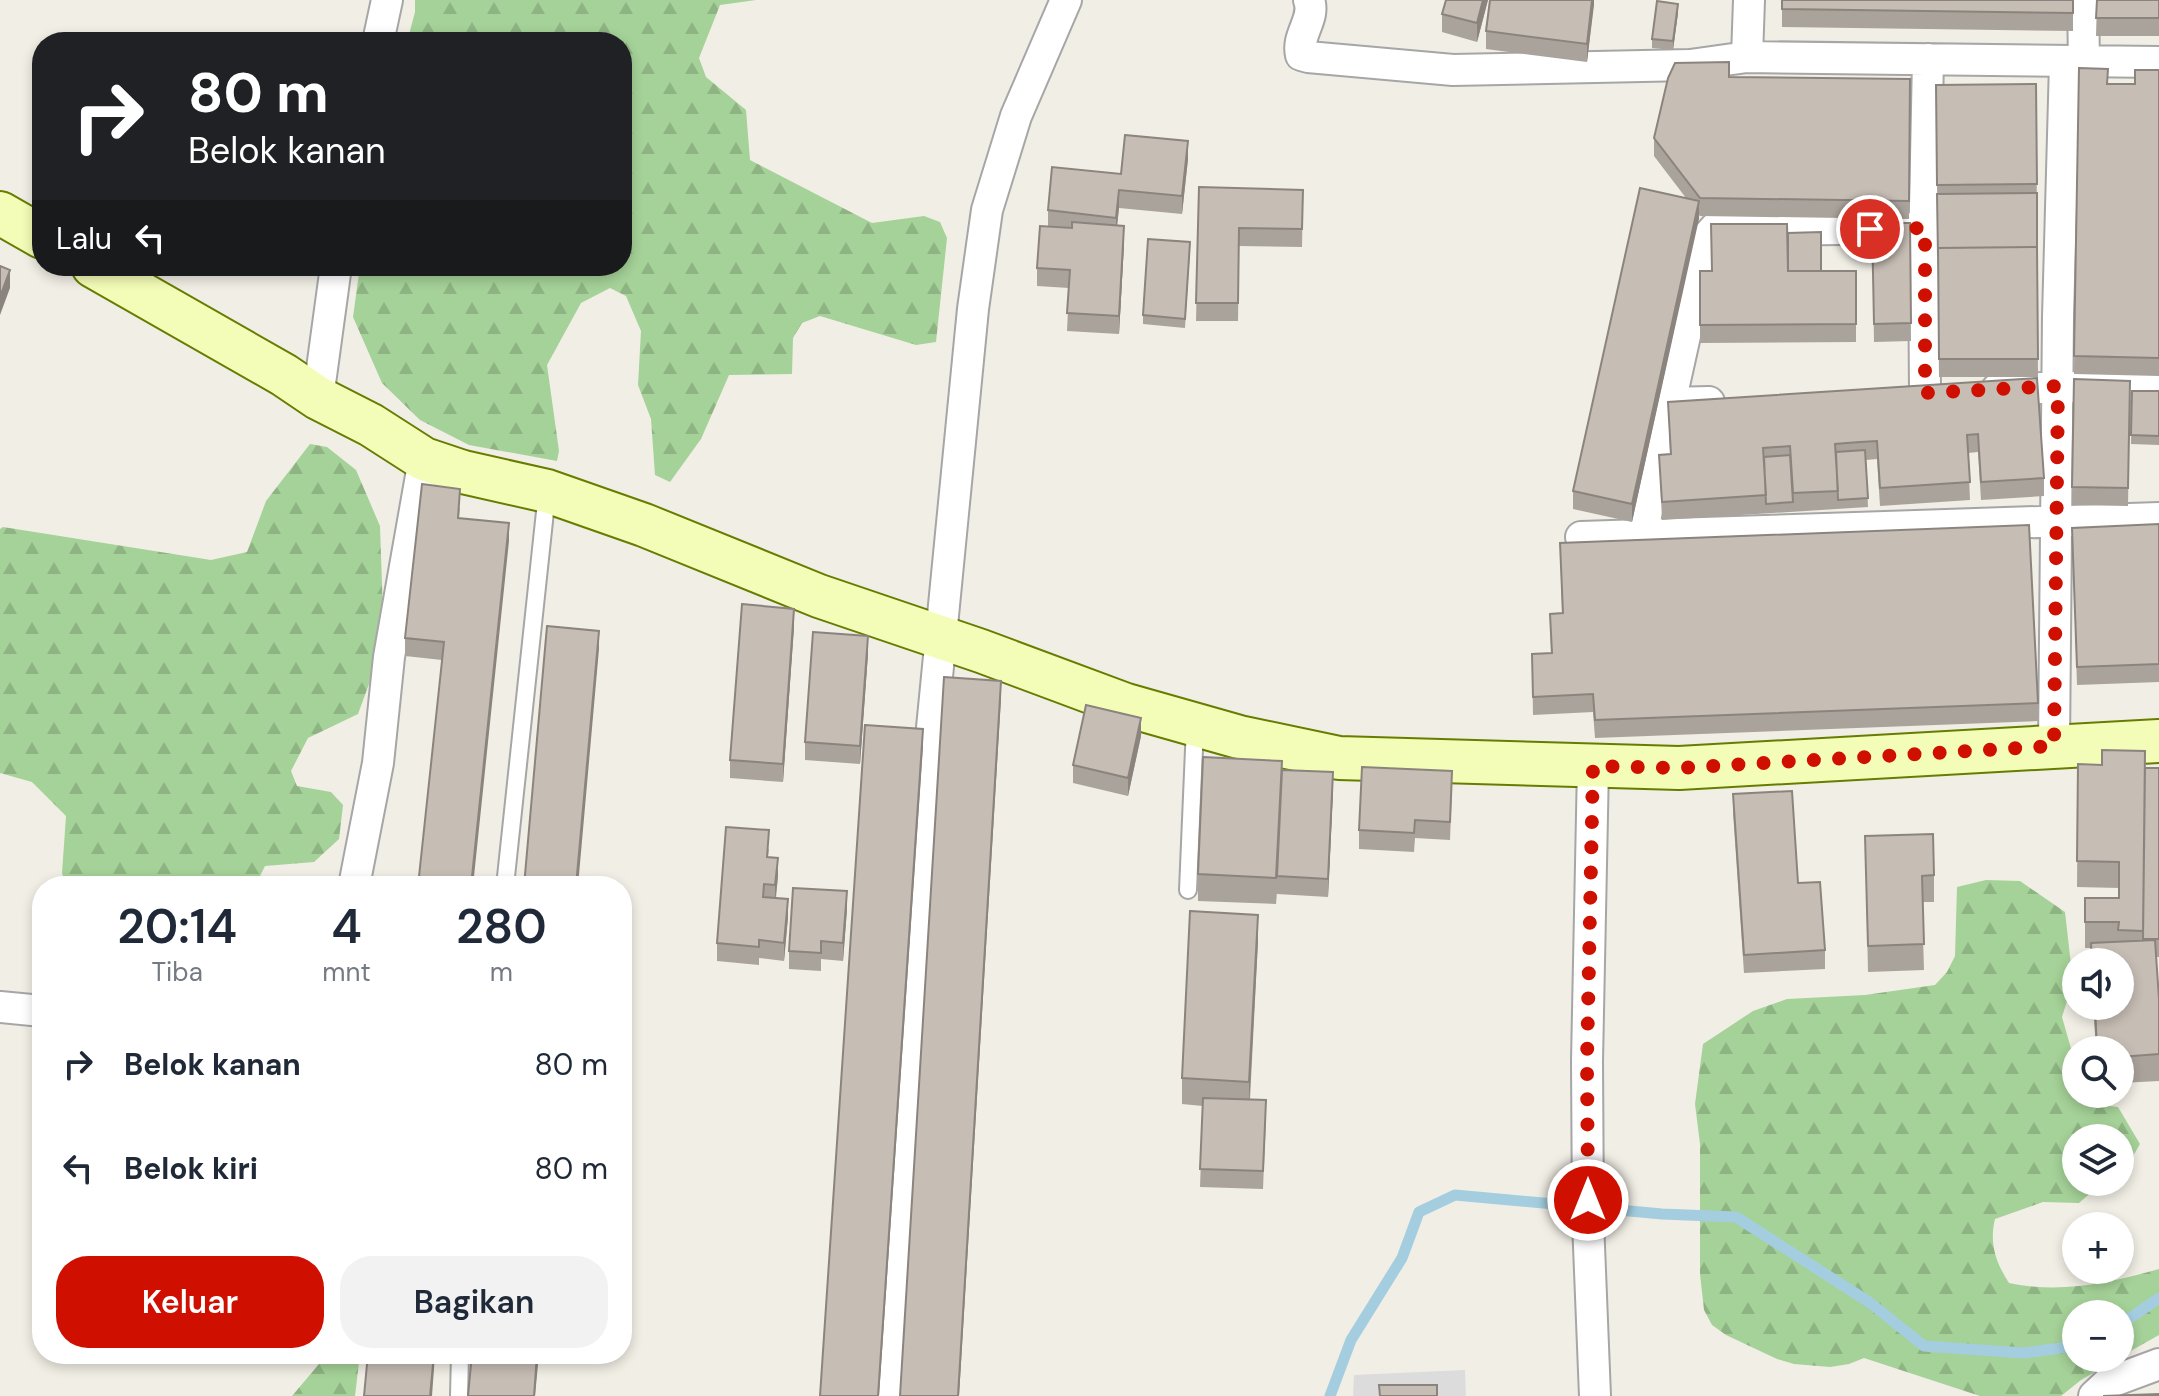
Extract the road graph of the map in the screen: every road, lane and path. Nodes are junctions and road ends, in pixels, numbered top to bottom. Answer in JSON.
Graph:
{"nodes":[{"id":1,"x":387,"y":0,"type":"edge"},
{"id":2,"x":1066,"y":0,"type":"edge"},
{"id":3,"x":1309,"y":0,"type":"edge"},
{"id":4,"x":1749,"y":0,"type":"edge"},
{"id":5,"x":2083,"y":0,"type":"edge"},
{"id":6,"x":380,"y":32,"type":"edge"},
{"id":7,"x":1747,"y":57,"type":"junction"},
{"id":8,"x":1928,"y":59,"type":"junction"},
{"id":9,"x":2159,"y":62,"type":"edge"},
{"id":10,"x":2074,"y":63,"type":"junction"},
{"id":11,"x":0,"y":213,"type":"edge"},
{"id":12,"x":1925,"y":228,"type":"junction"},
{"id":13,"x":32,"y":231,"type":"edge"},
{"id":14,"x":111,"y":276,"type":"edge"},
{"id":15,"x":335,"y":276,"type":"edge"},
{"id":16,"x":2159,"y":385,"type":"edge"},
{"id":17,"x":2058,"y":386,"type":"junction"},
{"id":18,"x":1949,"y":391,"type":"junction"},
{"id":19,"x":1893,"y":394,"type":"edge"},
{"id":20,"x":318,"y":398,"type":"junction"},
{"id":21,"x":1734,"y":401,"type":"edge"},
{"id":22,"x":1670,"y":403,"type":"junction"},
{"id":23,"x":424,"y":459,"type":"junction"},
{"id":24,"x":547,"y":491,"type":"junction"},
{"id":25,"x":2159,"y":518,"type":"edge"},
{"id":26,"x":2057,"y":521,"type":"junction"},
{"id":27,"x":1642,"y":535,"type":"junction"},
{"id":28,"x":1581,"y":537,"type":"dead end"},
{"id":29,"x":942,"y":638,"type":"junction"},
{"id":30,"x":1195,"y":726,"type":"junction"},
{"id":31,"x":2159,"y":741,"type":"edge"},
{"id":32,"x":2054,"y":746,"type":"junction"},
{"id":33,"x":1593,"y":766,"type":"junction"},
{"id":34,"x":356,"y":876,"type":"edge"},
{"id":35,"x":506,"y":876,"type":"edge"},
{"id":36,"x":1188,"y":890,"type":"dead end"},
{"id":37,"x":0,"y":1007,"type":"edge"},
{"id":38,"x":32,"y":1010,"type":"edge"},
{"id":39,"x":460,"y":1364,"type":"edge"},
{"id":40,"x":2159,"y":1364,"type":"edge"},
{"id":41,"x":887,"y":1395,"type":"edge"},
{"id":42,"x":459,"y":1396,"type":"edge"},
{"id":43,"x":1595,"y":1396,"type":"edge"},
{"id":44,"x":2094,"y":1396,"type":"edge"}],
"edges":[{"from":1,"to":6,"type":"street"},
{"from":2,"to":29,"type":"street"},
{"from":3,"to":7,"type":"street"},
{"from":4,"to":7,"type":"street"},
{"from":5,"to":10,"type":"street"},
{"from":7,"to":8,"type":"street"},
{"from":8,"to":10,"type":"street"},
{"from":8,"to":12,"type":"street"},
{"from":9,"to":10,"type":"street"},
{"from":10,"to":17,"type":"street"},
{"from":11,"to":13,"type":"street"},
{"from":12,"to":18,"type":"street"},
{"from":12,"to":22,"type":"street"},
{"from":14,"to":20,"type":"street"},
{"from":15,"to":20,"type":"street"},
{"from":16,"to":17,"type":"street"},
{"from":17,"to":18,"type":"street"},
{"from":17,"to":26,"type":"street"},
{"from":18,"to":19,"type":"street"},
{"from":20,"to":23,"type":"street"},
{"from":21,"to":22,"type":"street"},
{"from":22,"to":27,"type":"street"},
{"from":23,"to":24,"type":"street"},
{"from":23,"to":34,"type":"street"},
{"from":24,"to":29,"type":"street"},
{"from":24,"to":35,"type":"lane"},
{"from":25,"to":26,"type":"street"},
{"from":26,"to":27,"type":"street"},
{"from":26,"to":32,"type":"street"},
{"from":27,"to":28,"type":"street"},
{"from":29,"to":30,"type":"street"},
{"from":29,"to":41,"type":"street"},
{"from":30,"to":33,"type":"street"},
{"from":30,"to":36,"type":"lane"},
{"from":31,"to":32,"type":"street"},
{"from":32,"to":33,"type":"street"},
{"from":33,"to":43,"type":"street"},
{"from":37,"to":38,"type":"street"},
{"from":39,"to":42,"type":"lane"},
{"from":40,"to":44,"type":"street"}]}
